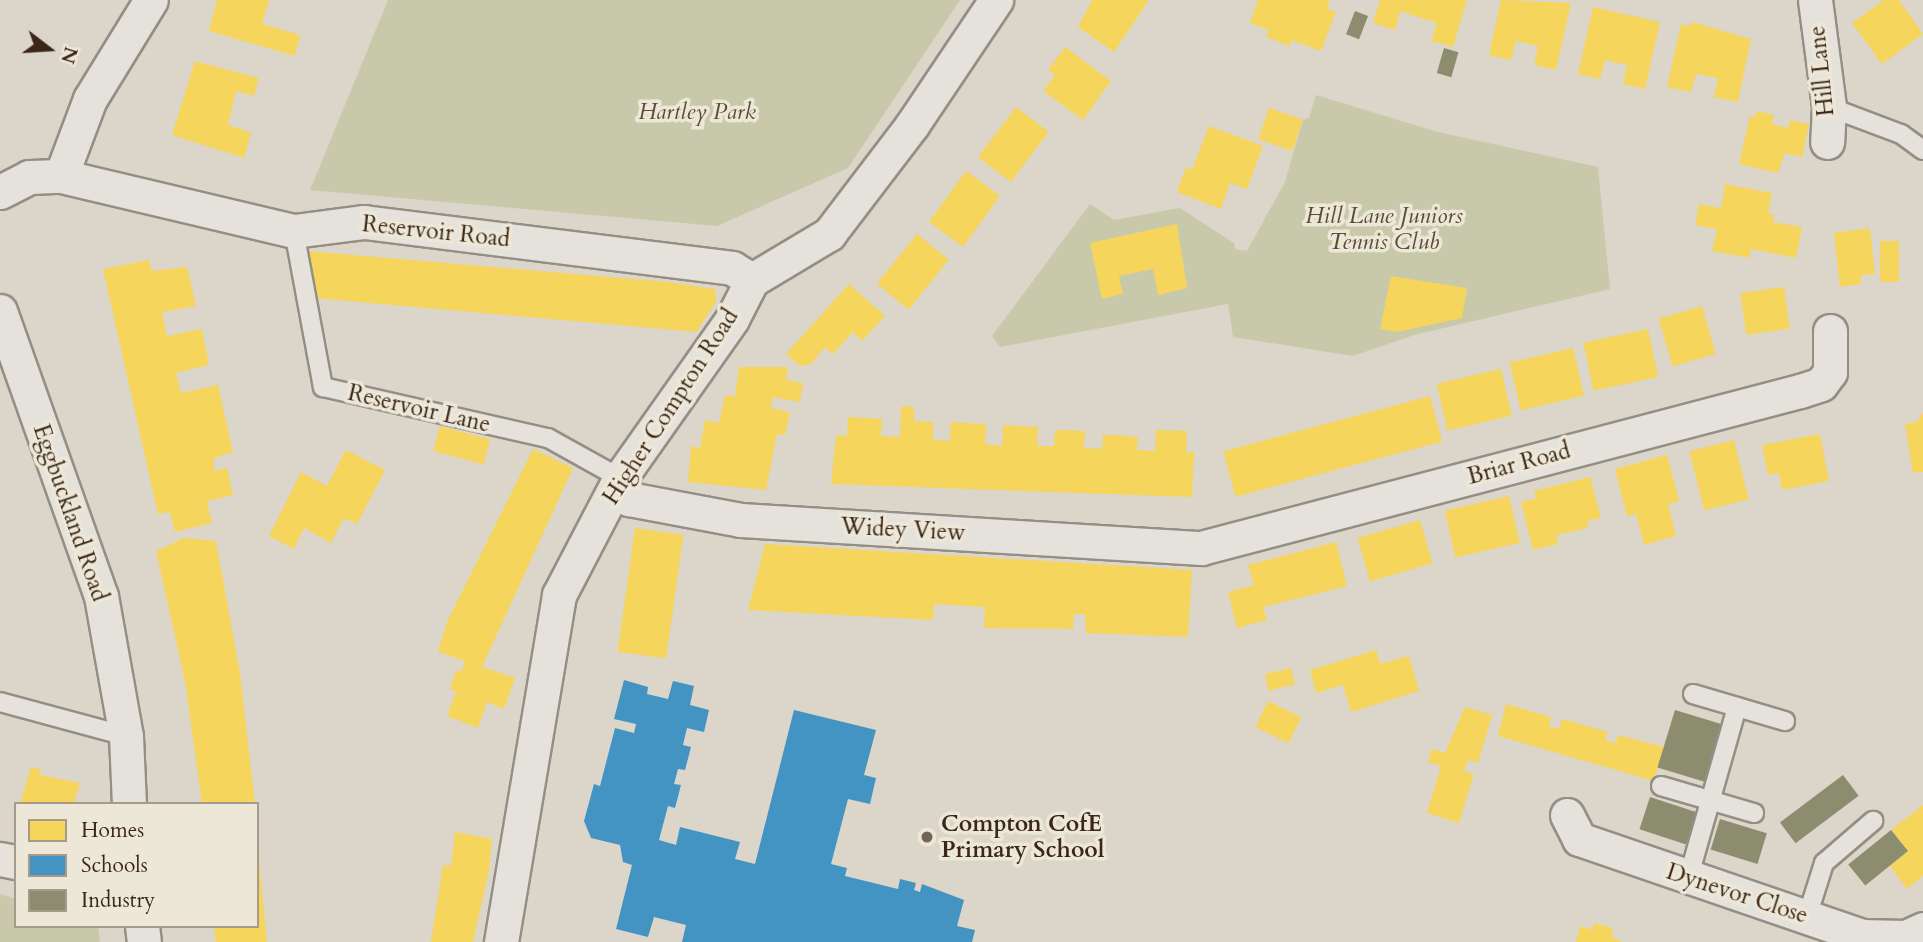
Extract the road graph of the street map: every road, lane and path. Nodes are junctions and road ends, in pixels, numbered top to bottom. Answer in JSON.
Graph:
{"nodes":[{"id":1,"x":151,"y":0,"type":"edge"},
{"id":2,"x":996,"y":0,"type":"edge"},
{"id":3,"x":1815,"y":0,"type":"edge"},
{"id":4,"x":1829,"y":107,"type":"junction"},
{"id":5,"x":1827,"y":142,"type":"dead end"},
{"id":6,"x":1923,"y":150,"type":"edge"},
{"id":7,"x":61,"y":176,"type":"junction"},
{"id":8,"x":0,"y":192,"type":"edge"},
{"id":9,"x":294,"y":231,"type":"junction"},
{"id":10,"x":752,"y":279,"type":"junction"},
{"id":11,"x":0,"y":311,"type":"edge"},
{"id":12,"x":1830,"y":331,"type":"dead end"},
{"id":13,"x":620,"y":478,"type":"junction"},
{"id":14,"x":1201,"y":548,"type":"joint"},
{"id":15,"x":1693,"y":694,"type":"dead end"},
{"id":16,"x":0,"y":702,"type":"edge"},
{"id":17,"x":1737,"y":707,"type":"junction"},
{"id":18,"x":1785,"y":721,"type":"dead end"},
{"id":19,"x":126,"y":736,"type":"junction"},
{"id":20,"x":1661,"y":786,"type":"dead end"},
{"id":21,"x":1710,"y":800,"type":"junction"},
{"id":22,"x":129,"y":802,"type":"edge"},
{"id":23,"x":1754,"y":813,"type":"dead end"},
{"id":24,"x":1567,"y":815,"type":"dead end"},
{"id":25,"x":1873,"y":821,"type":"dead end"},
{"id":26,"x":1688,"y":879,"type":"junction"},
{"id":27,"x":1807,"y":917,"type":"junction"},
{"id":28,"x":1923,"y":929,"type":"edge"},
{"id":29,"x":501,"y":942,"type":"edge"}],
"edges":[{"from":1,"to":7,"type":"street"},
{"from":2,"to":10,"type":"street"},
{"from":3,"to":4,"type":"street","name":"Hill Lane"},
{"from":4,"to":5,"type":"street","name":"Hill Lane"},
{"from":4,"to":6,"type":"lane"},
{"from":7,"to":8,"type":"street","name":"Reservoir Road"},
{"from":7,"to":9,"type":"street","name":"Reservoir Road"},
{"from":9,"to":10,"type":"street","name":"Reservoir Road"},
{"from":9,"to":13,"type":"lane","name":"Reservoir Lane"},
{"from":10,"to":13,"type":"street","name":"Higher Compton Road"},
{"from":11,"to":19,"type":"street","name":"Eggbuckland Road"},
{"from":12,"to":14,"type":"street","name":"Briar Road"},
{"from":13,"to":14,"type":"street","name":"Widey View"},
{"from":13,"to":29,"type":"street","name":"Higher Compton Road"},
{"from":15,"to":17,"type":"lane"},
{"from":16,"to":19,"type":"lane"},
{"from":17,"to":18,"type":"lane"},
{"from":17,"to":21,"type":"lane"},
{"from":19,"to":22,"type":"street","name":"Eggbuckland Road"},
{"from":20,"to":21,"type":"lane"},
{"from":21,"to":23,"type":"lane"},
{"from":21,"to":26,"type":"lane"},
{"from":24,"to":26,"type":"street","name":"Dynevor Close"},
{"from":25,"to":27,"type":"lane"},
{"from":26,"to":27,"type":"street","name":"Dynevor Close"},
{"from":27,"to":28,"type":"street","name":"Dynevor Close"}]}
